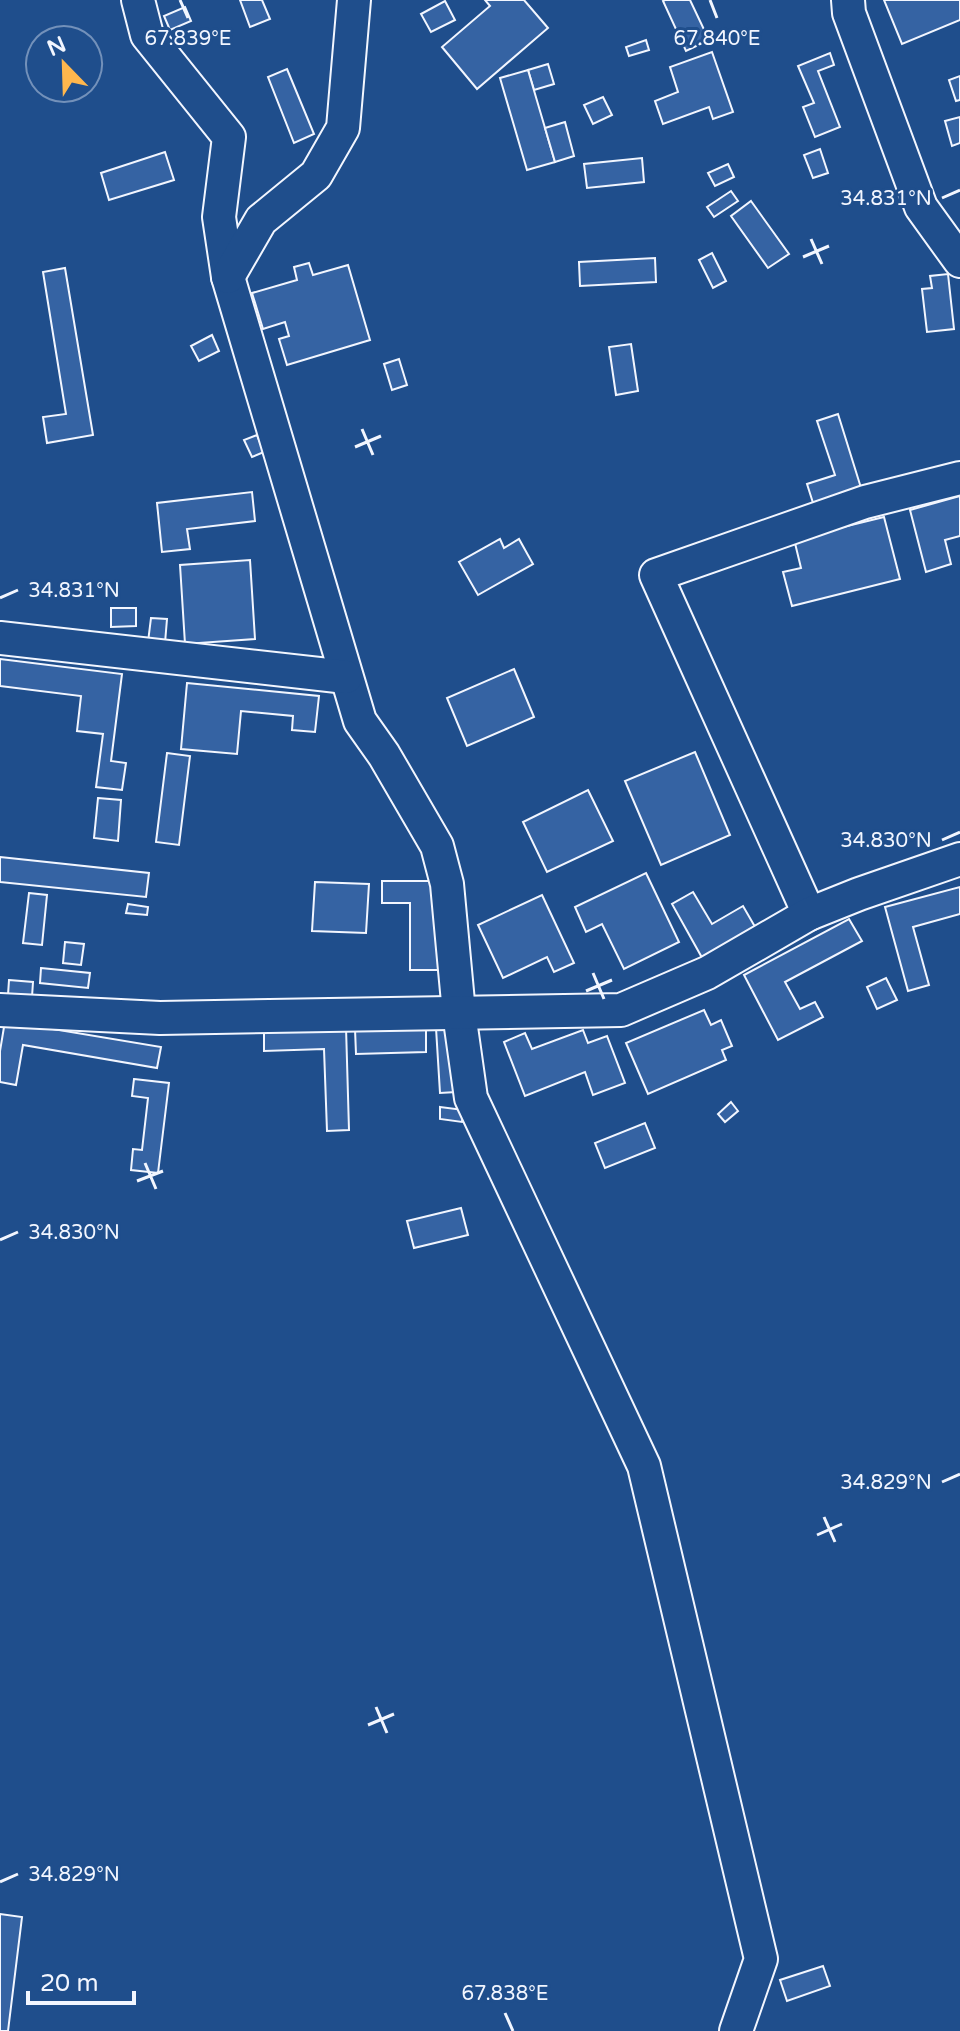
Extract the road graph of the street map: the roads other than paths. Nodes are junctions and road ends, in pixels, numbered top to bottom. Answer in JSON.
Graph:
{"nodes":[{"id":1,"x":138,"y":0,"type":"edge"},
{"id":2,"x":354,"y":0,"type":"edge"},
{"id":3,"x":848,"y":0,"type":"edge"},
{"id":4,"x":960,"y":261,"type":"edge"},
{"id":5,"x":228,"y":277,"type":"junction"},
{"id":6,"x":960,"y":478,"type":"edge"},
{"id":7,"x":0,"y":638,"type":"edge"},
{"id":8,"x":346,"y":677,"type":"junction"},
{"id":9,"x":960,"y":859,"type":"edge"},
{"id":10,"x":809,"y":914,"type":"junction"},
{"id":11,"x":0,"y":1010,"type":"edge"},
{"id":12,"x":459,"y":1013,"type":"junction"},
{"id":13,"x":736,"y":2031,"type":"edge"}],
"edges":[{"from":1,"to":5,"type":"street"},
{"from":2,"to":5,"type":"street"},
{"from":3,"to":4,"type":"street"},
{"from":5,"to":8,"type":"street"},
{"from":6,"to":10,"type":"street"},
{"from":7,"to":8,"type":"street"},
{"from":8,"to":12,"type":"street"},
{"from":9,"to":10,"type":"street"},
{"from":10,"to":12,"type":"street"},
{"from":11,"to":12,"type":"street"},
{"from":12,"to":13,"type":"street"}]}
